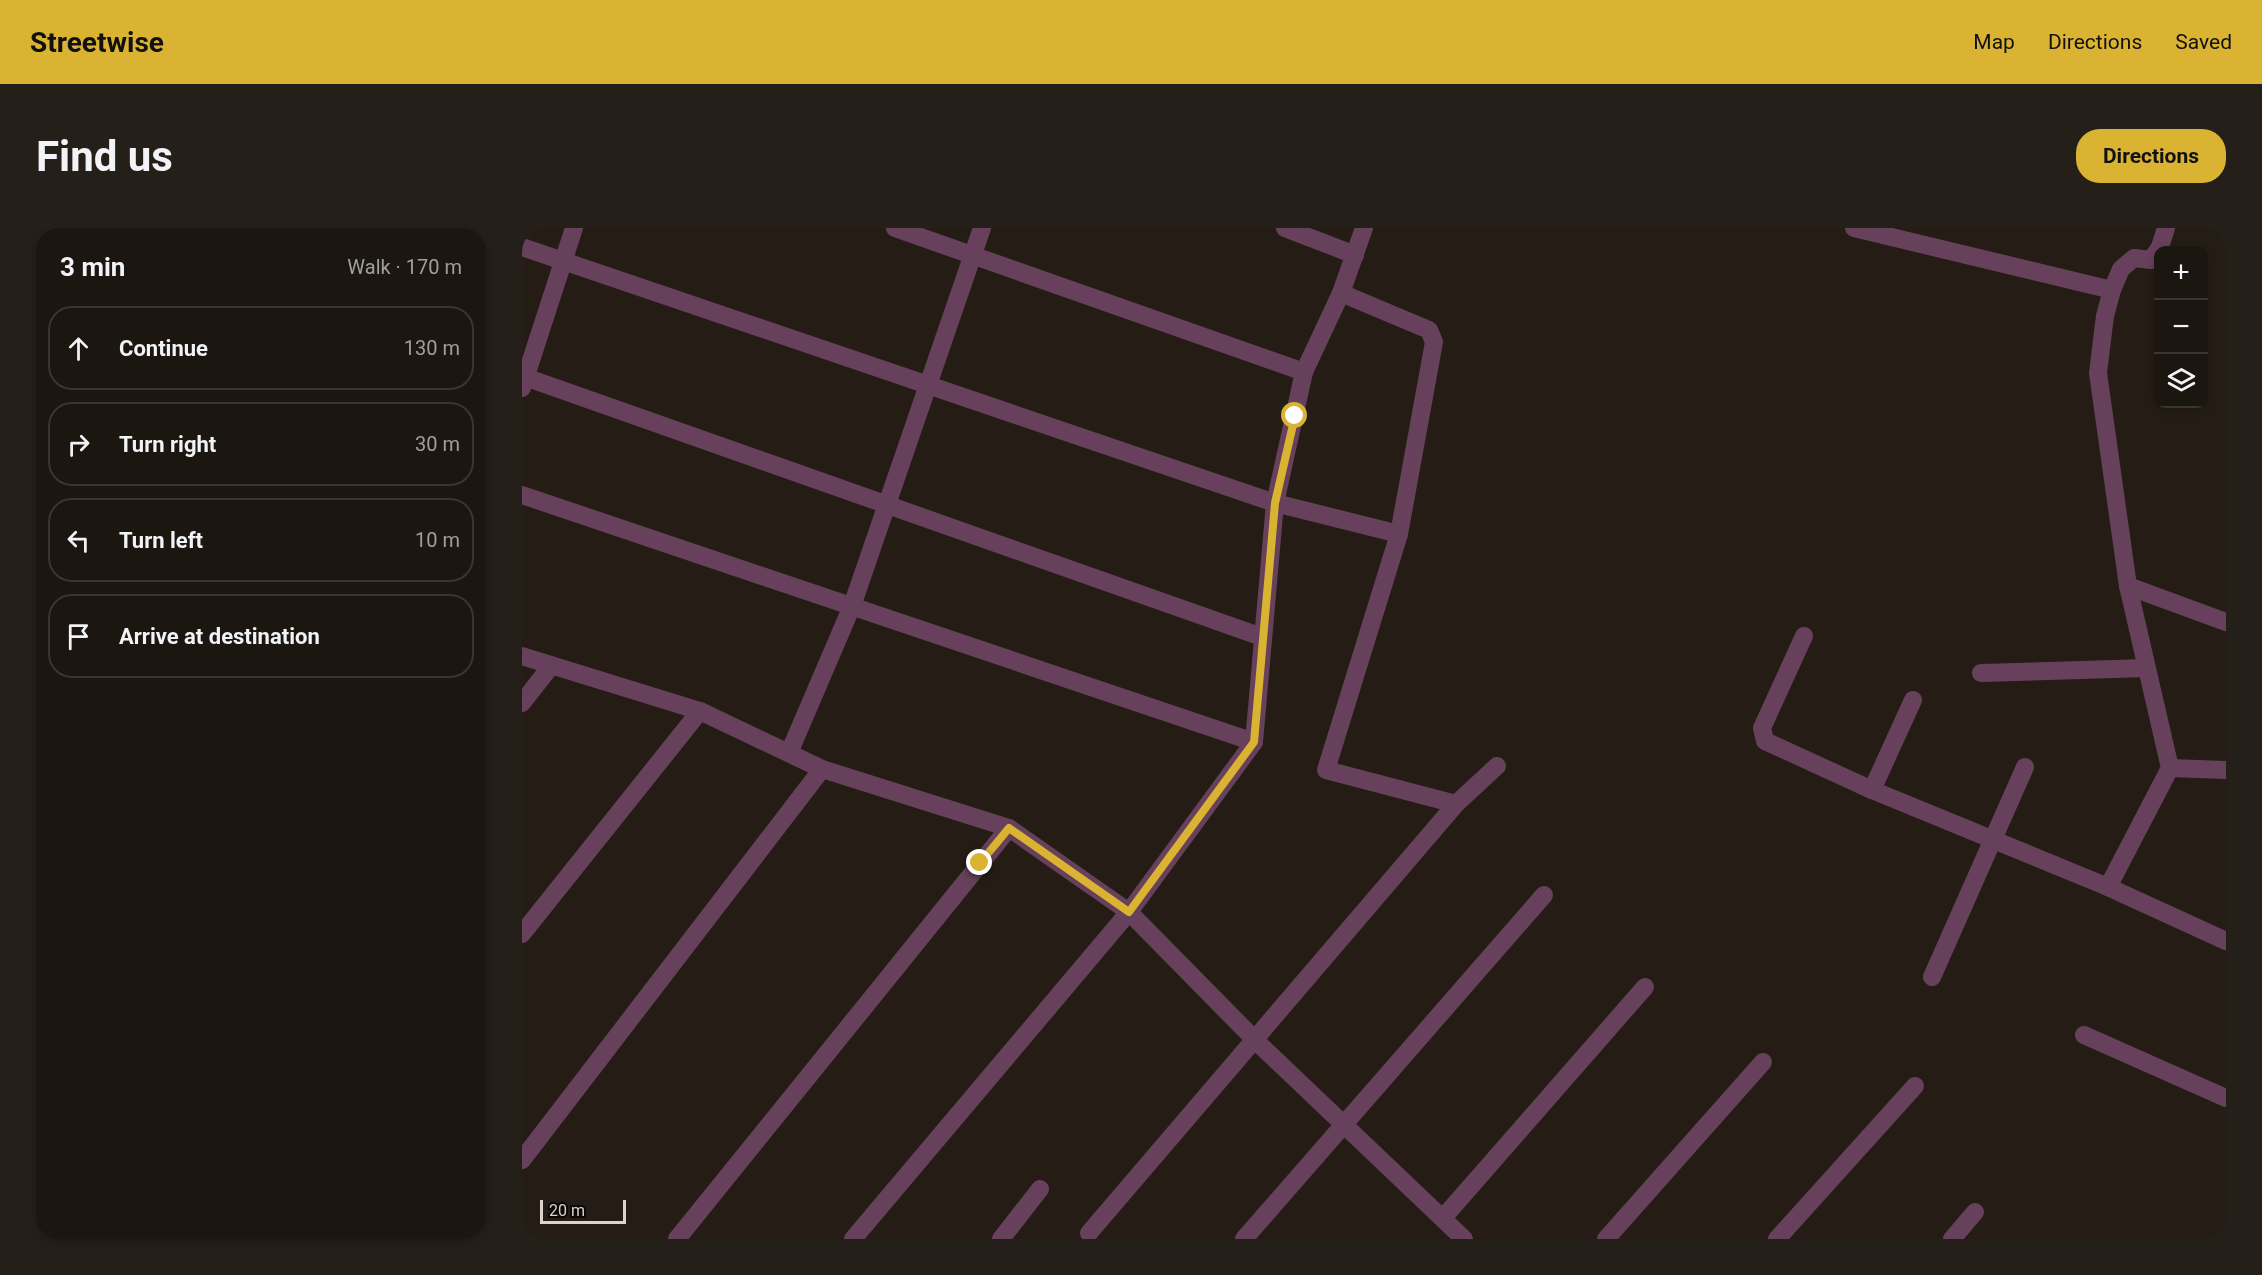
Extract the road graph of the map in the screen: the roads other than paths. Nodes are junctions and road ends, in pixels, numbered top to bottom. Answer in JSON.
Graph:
{"nodes":[{"id":1,"x":574,"y":228,"type":"edge"},
{"id":2,"x":895,"y":228,"type":"edge"},
{"id":3,"x":982,"y":228,"type":"edge"},
{"id":4,"x":1285,"y":228,"type":"edge"},
{"id":5,"x":1364,"y":228,"type":"edge"},
{"id":6,"x":1854,"y":228,"type":"edge"},
{"id":7,"x":2166,"y":228,"type":"edge"},
{"id":8,"x":522,"y":247,"type":"edge"},
{"id":9,"x":1355,"y":255,"type":"junction"},
{"id":10,"x":972,"y":256,"type":"junction"},
{"id":11,"x":563,"y":261,"type":"junction"},
{"id":12,"x":2112,"y":290,"type":"junction"},
{"id":13,"x":1341,"y":293,"type":"junction"},
{"id":14,"x":1304,"y":372,"type":"junction"},
{"id":15,"x":523,"y":380,"type":"edge"},
{"id":16,"x":927,"y":387,"type":"junction"},
{"id":17,"x":522,"y":495,"type":"edge"},
{"id":18,"x":1275,"y":503,"type":"junction"},
{"id":19,"x":886,"y":506,"type":"junction"},
{"id":20,"x":1399,"y":534,"type":"junction"},
{"id":21,"x":2128,"y":586,"type":"junction"},
{"id":22,"x":852,"y":606,"type":"junction"},
{"id":23,"x":2226,"y":622,"type":"edge"},
{"id":24,"x":1804,"y":636,"type":"dead end"},
{"id":25,"x":1262,"y":638,"type":"junction"},
{"id":26,"x":522,"y":656,"type":"edge"},
{"id":27,"x":551,"y":666,"type":"junction"},
{"id":28,"x":2146,"y":668,"type":"junction"},
{"id":29,"x":1981,"y":673,"type":"dead end"},
{"id":30,"x":1913,"y":700,"type":"dead end"},
{"id":31,"x":522,"y":703,"type":"edge"},
{"id":32,"x":700,"y":711,"type":"junction"},
{"id":33,"x":1254,"y":742,"type":"junction"},
{"id":34,"x":789,"y":753,"type":"junction"},
{"id":35,"x":1497,"y":766,"type":"dead end"},
{"id":36,"x":2025,"y":766,"type":"dead end"},
{"id":37,"x":2170,"y":768,"type":"junction"},
{"id":38,"x":822,"y":769,"type":"junction"},
{"id":39,"x":2226,"y":770,"type":"edge"},
{"id":40,"x":1872,"y":790,"type":"junction"},
{"id":41,"x":1456,"y":804,"type":"junction"},
{"id":42,"x":1009,"y":828,"type":"junction"},
{"id":43,"x":1993,"y":840,"type":"junction"},
{"id":44,"x":2108,"y":887,"type":"junction"},
{"id":45,"x":1544,"y":895,"type":"dead end"},
{"id":46,"x":1129,"y":912,"type":"junction"},
{"id":47,"x":522,"y":934,"type":"edge"},
{"id":48,"x":2226,"y":941,"type":"edge"},
{"id":49,"x":1932,"y":977,"type":"dead end"},
{"id":50,"x":1645,"y":987,"type":"dead end"},
{"id":51,"x":2084,"y":1035,"type":"dead end"},
{"id":52,"x":1256,"y":1041,"type":"junction"},
{"id":53,"x":1763,"y":1062,"type":"dead end"},
{"id":54,"x":1915,"y":1086,"type":"dead end"},
{"id":55,"x":2226,"y":1098,"type":"edge"},
{"id":56,"x":1346,"y":1124,"type":"junction"},
{"id":57,"x":522,"y":1160,"type":"edge"},
{"id":58,"x":1040,"y":1190,"type":"dead end"},
{"id":59,"x":1975,"y":1212,"type":"dead end"},
{"id":60,"x":1443,"y":1218,"type":"junction"},
{"id":61,"x":1089,"y":1233,"type":"dead end"},
{"id":62,"x":677,"y":1239,"type":"edge"},
{"id":63,"x":853,"y":1239,"type":"edge"},
{"id":64,"x":1001,"y":1239,"type":"edge"},
{"id":65,"x":1244,"y":1239,"type":"edge"},
{"id":66,"x":1464,"y":1239,"type":"edge"},
{"id":67,"x":1606,"y":1239,"type":"edge"},
{"id":68,"x":1777,"y":1239,"type":"edge"},
{"id":69,"x":1952,"y":1239,"type":"edge"}],
"edges":[{"from":1,"to":11,"type":"street"},
{"from":2,"to":10,"type":"street"},
{"from":3,"to":10,"type":"street"},
{"from":4,"to":9,"type":"street"},
{"from":5,"to":9,"type":"street"},
{"from":6,"to":12,"type":"street"},
{"from":7,"to":12,"type":"street"},
{"from":8,"to":11,"type":"street"},
{"from":9,"to":13,"type":"street"},
{"from":10,"to":14,"type":"street"},
{"from":10,"to":16,"type":"street"},
{"from":11,"to":15,"type":"street"},
{"from":11,"to":16,"type":"street"},
{"from":12,"to":21,"type":"street"},
{"from":13,"to":14,"type":"street"},
{"from":13,"to":20,"type":"street"},
{"from":14,"to":18,"type":"street"},
{"from":15,"to":19,"type":"street"},
{"from":16,"to":18,"type":"street"},
{"from":16,"to":19,"type":"street"},
{"from":17,"to":22,"type":"street"},
{"from":18,"to":20,"type":"street"},
{"from":18,"to":25,"type":"street"},
{"from":19,"to":22,"type":"street"},
{"from":19,"to":25,"type":"street"},
{"from":20,"to":41,"type":"street"},
{"from":21,"to":23,"type":"street"},
{"from":21,"to":28,"type":"street"},
{"from":22,"to":33,"type":"street"},
{"from":22,"to":34,"type":"street"},
{"from":24,"to":40,"type":"street"},
{"from":25,"to":33,"type":"street"},
{"from":26,"to":27,"type":"street"},
{"from":27,"to":31,"type":"street"},
{"from":27,"to":32,"type":"street"},
{"from":28,"to":29,"type":"street"},
{"from":28,"to":37,"type":"street"},
{"from":30,"to":40,"type":"street"},
{"from":32,"to":34,"type":"street"},
{"from":32,"to":47,"type":"street"},
{"from":33,"to":46,"type":"street"},
{"from":34,"to":38,"type":"street"},
{"from":35,"to":41,"type":"street"},
{"from":36,"to":43,"type":"street"},
{"from":37,"to":39,"type":"street"},
{"from":37,"to":44,"type":"street"},
{"from":38,"to":42,"type":"street"},
{"from":38,"to":57,"type":"street"},
{"from":40,"to":43,"type":"street"},
{"from":41,"to":52,"type":"street"},
{"from":42,"to":46,"type":"street"},
{"from":42,"to":62,"type":"street"},
{"from":43,"to":44,"type":"street"},
{"from":43,"to":49,"type":"street"},
{"from":44,"to":48,"type":"street"},
{"from":45,"to":56,"type":"street"},
{"from":46,"to":52,"type":"street"},
{"from":46,"to":63,"type":"street"},
{"from":50,"to":60,"type":"street"},
{"from":51,"to":55,"type":"street"},
{"from":52,"to":56,"type":"street"},
{"from":52,"to":61,"type":"street"},
{"from":53,"to":67,"type":"street"},
{"from":54,"to":68,"type":"street"},
{"from":56,"to":60,"type":"street"},
{"from":56,"to":65,"type":"street"},
{"from":58,"to":64,"type":"street"},
{"from":59,"to":69,"type":"street"},
{"from":60,"to":66,"type":"street"}]}
